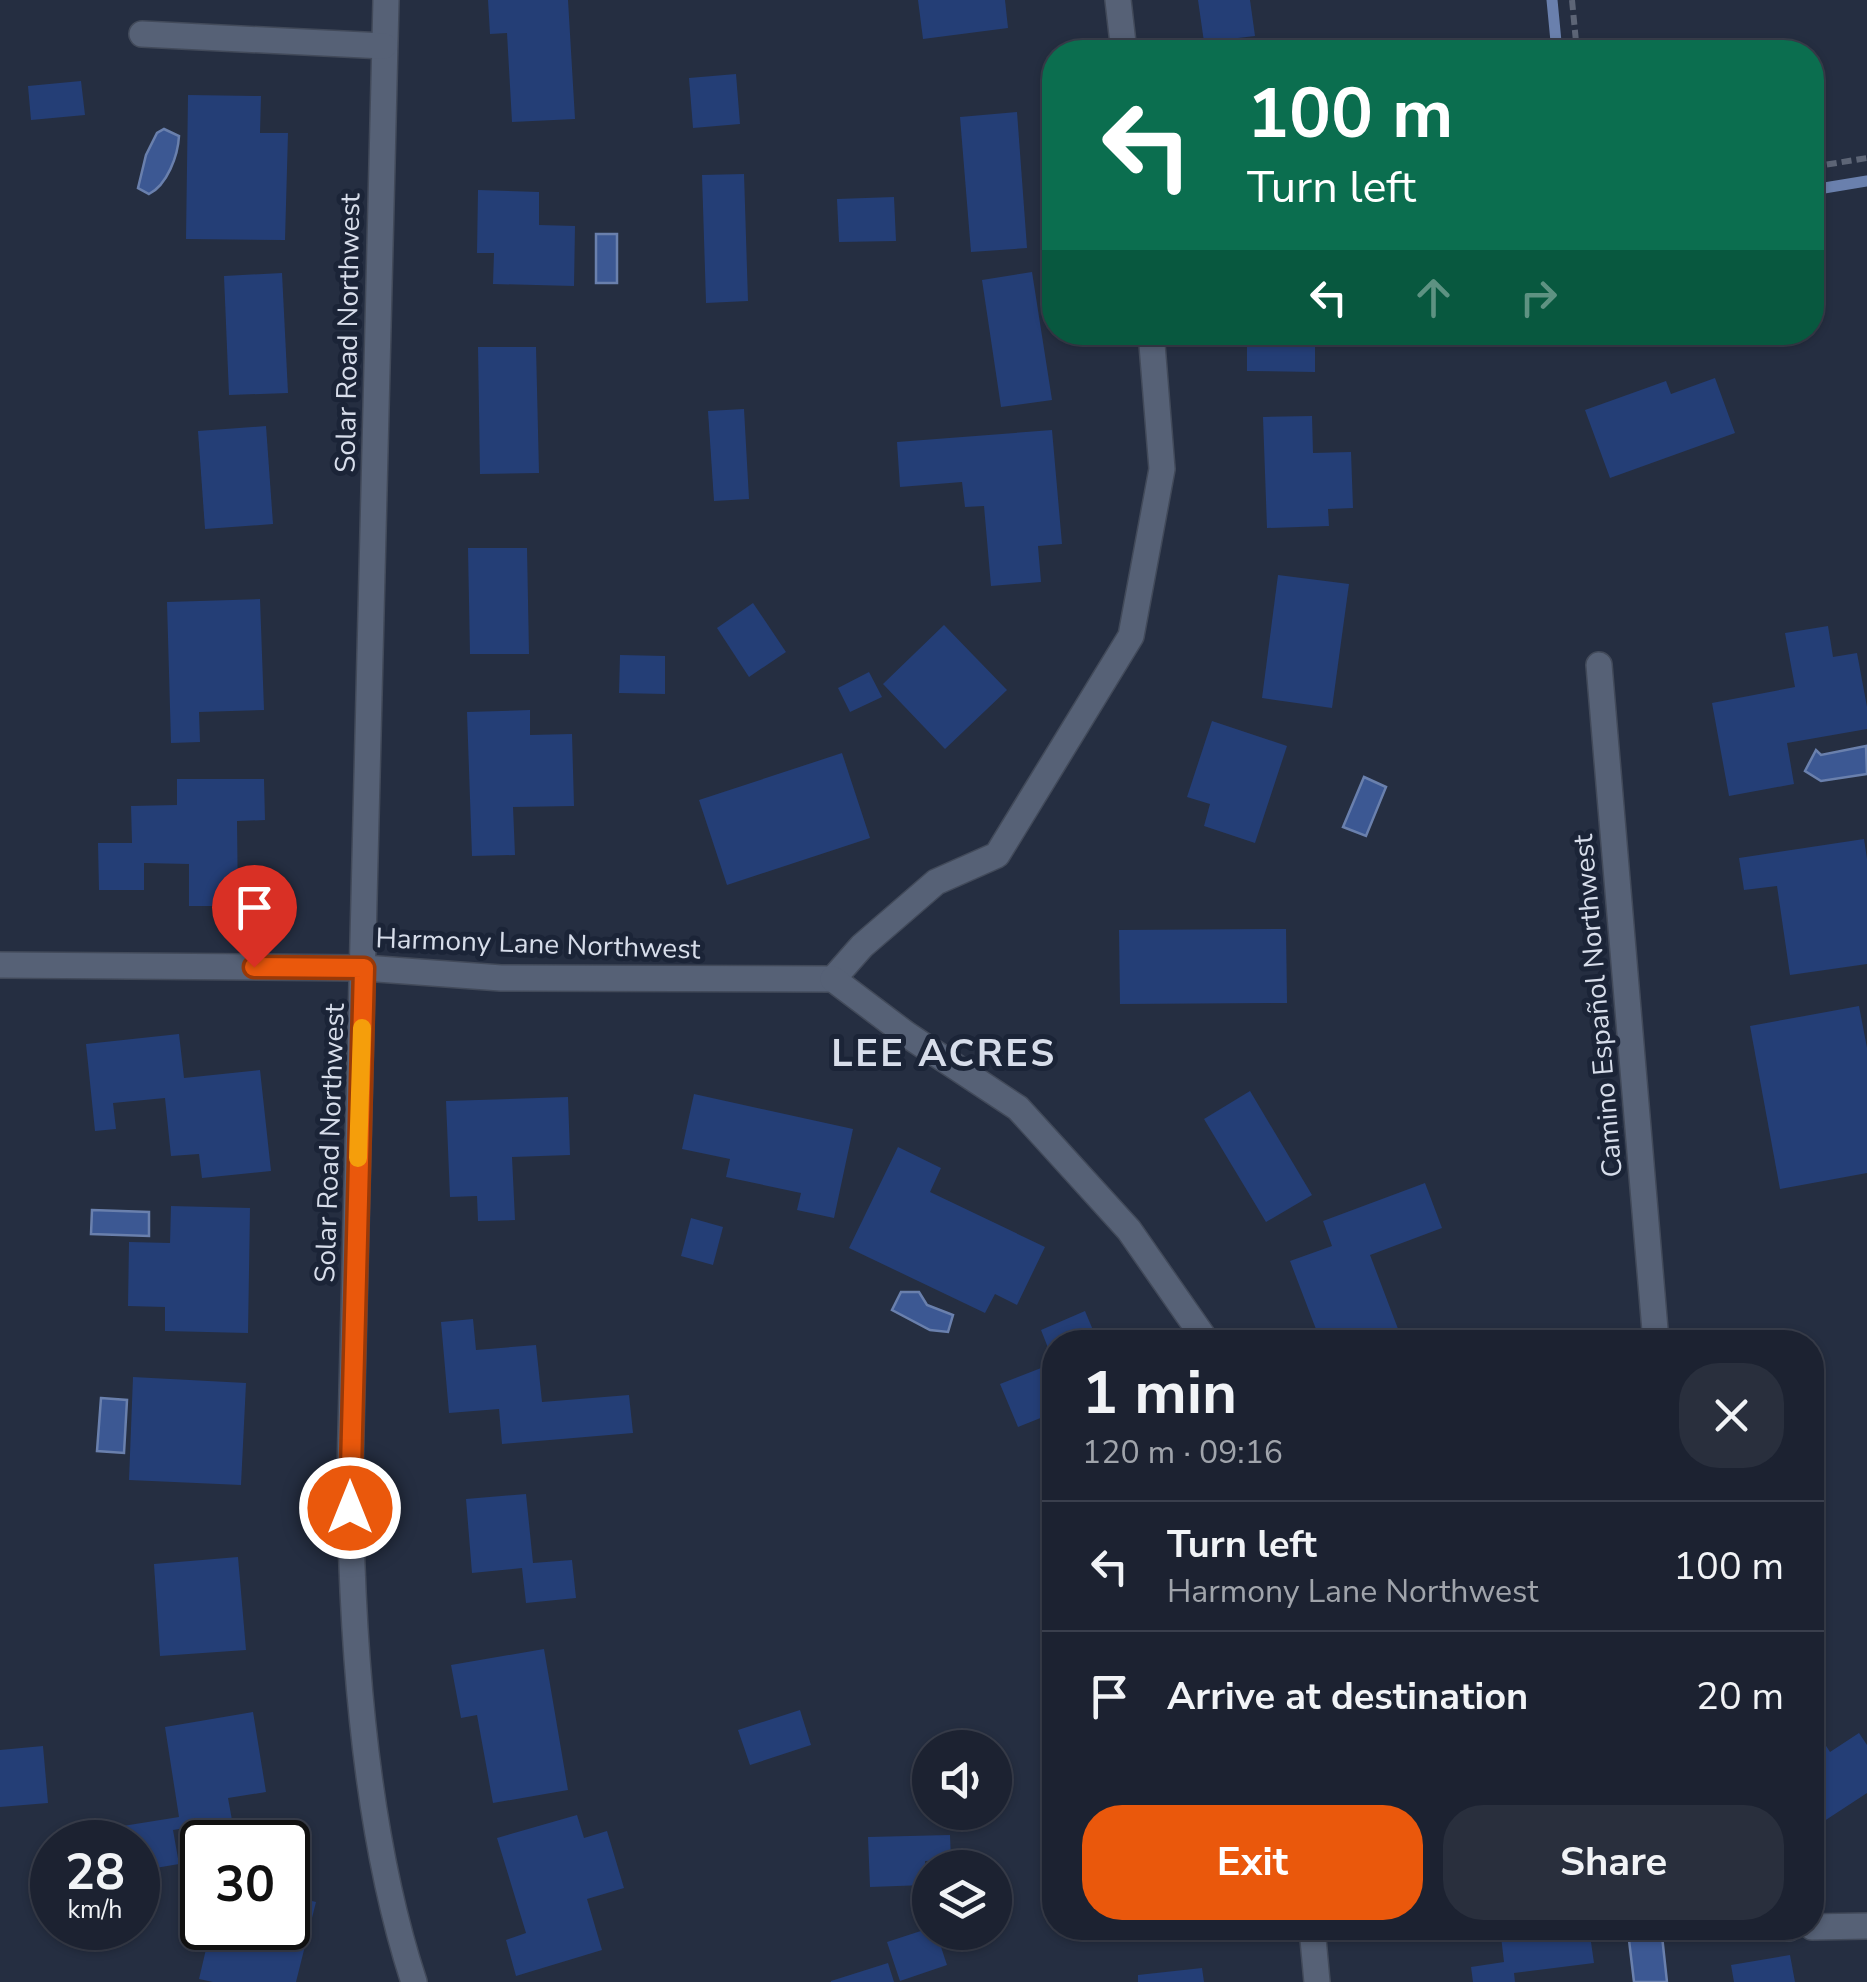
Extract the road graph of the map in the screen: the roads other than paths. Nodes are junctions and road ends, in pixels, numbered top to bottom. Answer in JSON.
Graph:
{"nodes":[{"id":1,"x":386,"y":0,"type":"edge"},
{"id":2,"x":1118,"y":0,"type":"edge"},
{"id":3,"x":142,"y":34,"type":"dead end"},
{"id":4,"x":1123,"y":40,"type":"edge"},
{"id":5,"x":384,"y":46,"type":"junction"},
{"id":6,"x":1152,"y":345,"type":"edge"},
{"id":7,"x":1599,"y":666,"type":"dead end"},
{"id":8,"x":0,"y":965,"type":"edge"},
{"id":9,"x":364,"y":968,"type":"junction"},
{"id":10,"x":833,"y":979,"type":"junction"},
{"id":11,"x":1199,"y":1330,"type":"edge"},
{"id":12,"x":1655,"y":1330,"type":"edge"},
{"id":13,"x":1867,"y":1926,"type":"edge"},
{"id":14,"x":1824,"y":1927,"type":"edge"},
{"id":15,"x":1313,"y":1940,"type":"edge"},
{"id":16,"x":414,"y":1982,"type":"edge"},
{"id":17,"x":1317,"y":1982,"type":"edge"}],
"edges":[{"from":1,"to":5,"type":"street","name":"Solar Road Northwest"},
{"from":2,"to":4,"type":"street"},
{"from":3,"to":5,"type":"street"},
{"from":5,"to":9,"type":"street","name":"Solar Road Northwest"},
{"from":6,"to":10,"type":"street"},
{"from":7,"to":12,"type":"street","name":"Camino Español Northwest"},
{"from":8,"to":9,"type":"street","name":"Harmony Lane Northwest"},
{"from":9,"to":10,"type":"street","name":"Harmony Lane Northwest"},
{"from":9,"to":16,"type":"street","name":"Solar Road Northwest"},
{"from":10,"to":11,"type":"street"},
{"from":13,"to":14,"type":"street"},
{"from":15,"to":17,"type":"street"}]}
